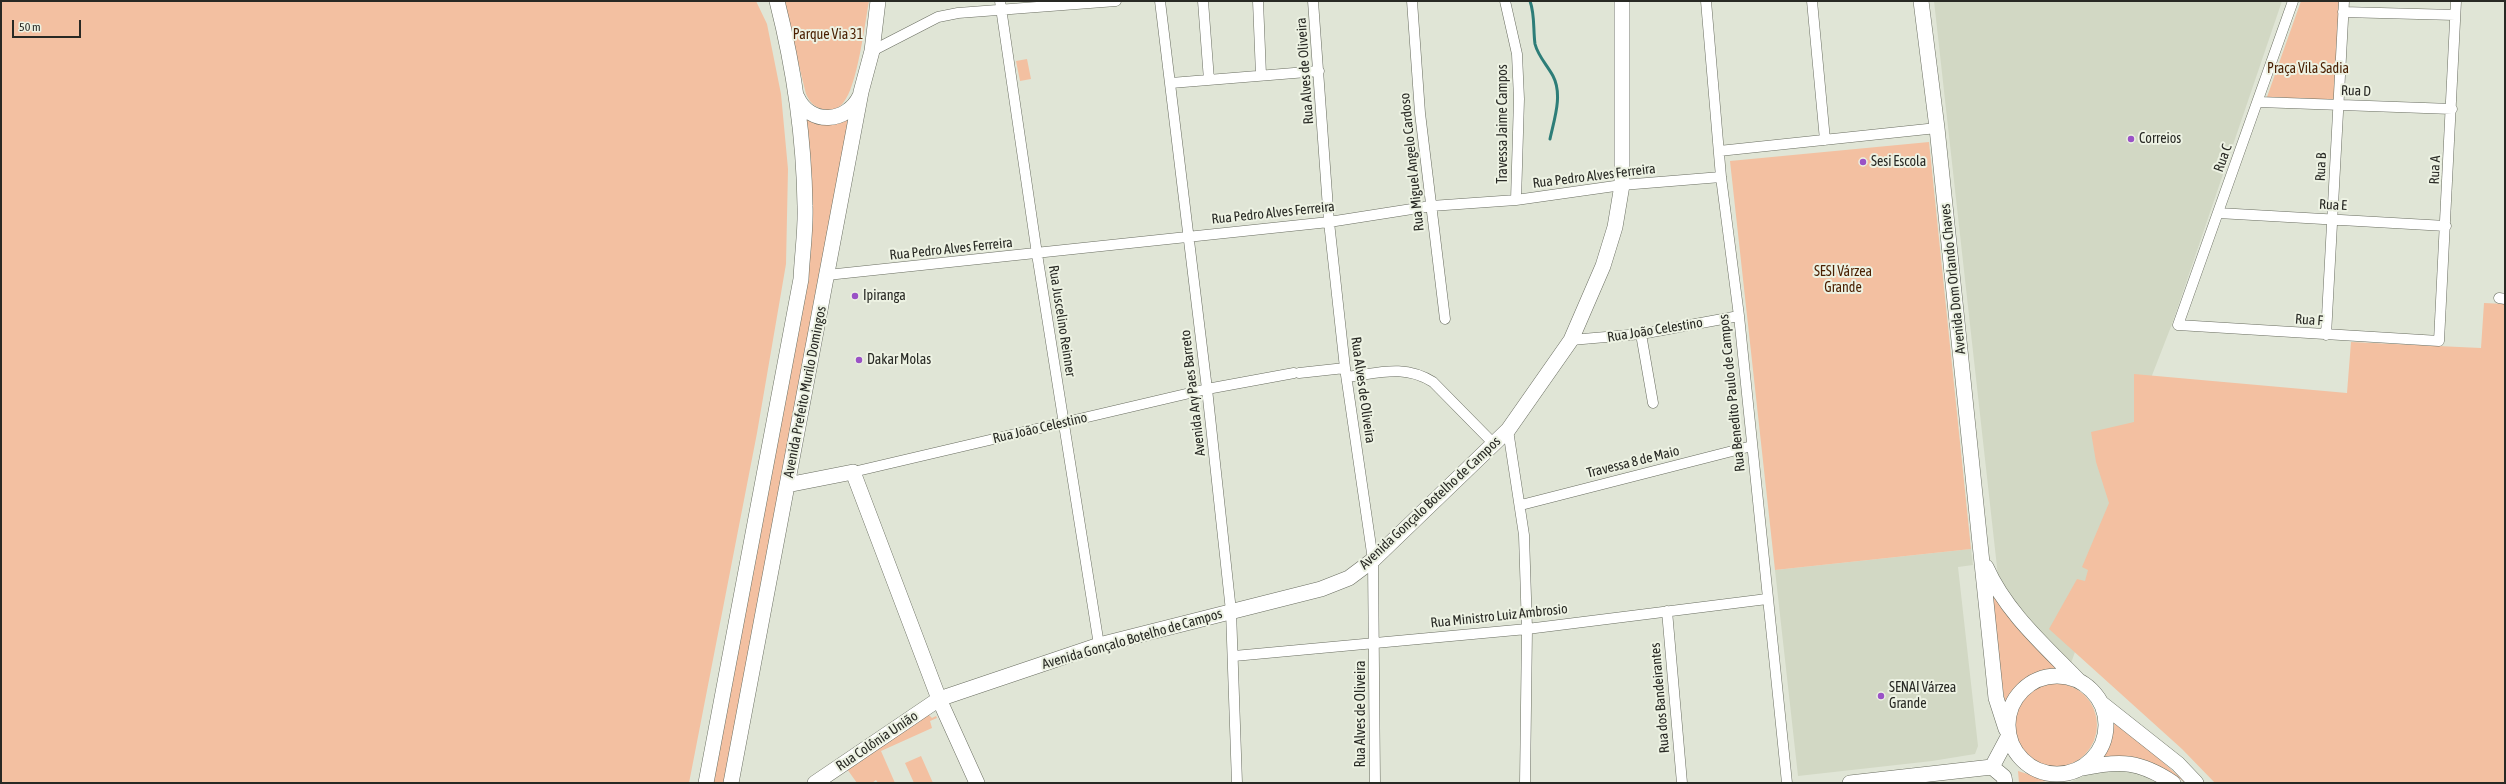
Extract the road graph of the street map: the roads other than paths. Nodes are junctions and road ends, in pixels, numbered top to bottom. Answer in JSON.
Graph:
{"nodes":[{"id":1,"x":777,"y":1,"type":"edge"},
{"id":2,"x":878,"y":1,"type":"edge"},
{"id":3,"x":1116,"y":1,"type":"edge"},
{"id":4,"x":1160,"y":1,"type":"edge"},
{"id":5,"x":1203,"y":1,"type":"edge"},
{"id":6,"x":1258,"y":1,"type":"edge"},
{"id":7,"x":1313,"y":1,"type":"edge"},
{"id":8,"x":1412,"y":1,"type":"edge"},
{"id":9,"x":1505,"y":1,"type":"edge"},
{"id":10,"x":1622,"y":1,"type":"edge"},
{"id":11,"x":1706,"y":1,"type":"edge"},
{"id":12,"x":1812,"y":1,"type":"edge"},
{"id":13,"x":1921,"y":1,"type":"edge"},
{"id":14,"x":2294,"y":1,"type":"edge"},
{"id":15,"x":2344,"y":1,"type":"edge"},
{"id":16,"x":2456,"y":1,"type":"edge"},
{"id":17,"x":1000,"y":4,"type":"edge"},
{"id":18,"x":2343,"y":12,"type":"junction"},
{"id":19,"x":2455,"y":15,"type":"junction"},
{"id":20,"x":872,"y":51,"type":"junction"},
{"id":21,"x":1319,"y":71,"type":"junction"},
{"id":22,"x":1261,"y":75,"type":"junction"},
{"id":23,"x":1209,"y":80,"type":"junction"},
{"id":24,"x":1171,"y":83,"type":"junction"},
{"id":25,"x":861,"y":92,"type":"junction"},
{"id":26,"x":796,"y":94,"type":"junction"},
{"id":27,"x":2259,"y":102,"type":"junction"},
{"id":28,"x":2338,"y":104,"type":"junction"},
{"id":29,"x":2452,"y":109,"type":"junction"},
{"id":30,"x":1937,"y":128,"type":"junction"},
{"id":31,"x":1825,"y":140,"type":"junction"},
{"id":32,"x":1719,"y":151,"type":"junction"},
{"id":33,"x":1720,"y":177,"type":"junction"},
{"id":34,"x":1622,"y":185,"type":"junction"},
{"id":35,"x":1516,"y":200,"type":"junction"},
{"id":36,"x":1431,"y":206,"type":"junction"},
{"id":37,"x":2218,"y":213,"type":"junction"},
{"id":38,"x":2332,"y":219,"type":"junction"},
{"id":39,"x":1329,"y":222,"type":"junction"},
{"id":40,"x":2446,"y":226,"type":"junction"},
{"id":41,"x":1187,"y":237,"type":"junction"},
{"id":42,"x":1037,"y":254,"type":"junction"},
{"id":43,"x":827,"y":275,"type":"junction"},
{"id":44,"x":1739,"y":316,"type":"junction"},
{"id":45,"x":1445,"y":319,"type":"dead end"},
{"id":46,"x":2178,"y":325,"type":"joint"},
{"id":47,"x":1641,"y":334,"type":"junction"},
{"id":48,"x":2326,"y":335,"type":"junction"},
{"id":49,"x":1571,"y":340,"type":"junction"},
{"id":50,"x":2439,"y":340,"type":"joint"},
{"id":51,"x":1346,"y":372,"type":"junction"},
{"id":52,"x":1207,"y":389,"type":"junction"},
{"id":53,"x":1653,"y":403,"type":"dead end"},
{"id":54,"x":1065,"y":423,"type":"junction"},
{"id":55,"x":1508,"y":430,"type":"junction"},
{"id":56,"x":1494,"y":444,"type":"junction"},
{"id":57,"x":1752,"y":446,"type":"junction"},
{"id":58,"x":853,"y":472,"type":"junction"},
{"id":59,"x":787,"y":484,"type":"junction"},
{"id":60,"x":1521,"y":505,"type":"junction"},
{"id":61,"x":1982,"y":556,"type":"junction"},
{"id":62,"x":1373,"y":560,"type":"junction"},
{"id":63,"x":1767,"y":599,"type":"junction"},
{"id":64,"x":1231,"y":611,"type":"junction"},
{"id":65,"x":1667,"y":611,"type":"junction"},
{"id":66,"x":1526,"y":629,"type":"junction"},
{"id":67,"x":1375,"y":643,"type":"junction"},
{"id":68,"x":1099,"y":645,"type":"junction"},
{"id":69,"x":1234,"y":656,"type":"junction"},
{"id":70,"x":2079,"y":681,"type":"junction"},
{"id":71,"x":939,"y":699,"type":"junction"},
{"id":72,"x":2101,"y":703,"type":"junction"},
{"id":73,"x":2007,"y":733,"type":"junction"},
{"id":74,"x":1992,"y":767,"type":"junction"},
{"id":75,"x":2070,"y":775,"type":"edge"},
{"id":76,"x":1941,"y":778,"type":"edge"},
{"id":77,"x":706,"y":783,"type":"edge"},
{"id":78,"x":731,"y":783,"type":"edge"},
{"id":79,"x":815,"y":783,"type":"edge"},
{"id":80,"x":977,"y":783,"type":"edge"},
{"id":81,"x":1237,"y":783,"type":"edge"},
{"id":82,"x":1375,"y":783,"type":"edge"},
{"id":83,"x":1525,"y":783,"type":"edge"},
{"id":84,"x":1682,"y":783,"type":"edge"},
{"id":85,"x":1787,"y":783,"type":"edge"},
{"id":86,"x":1850,"y":783,"type":"edge"},
{"id":87,"x":2005,"y":783,"type":"edge"},
{"id":88,"x":2173,"y":783,"type":"edge"},
{"id":89,"x":2196,"y":783,"type":"edge"}],
"edges":[{"from":1,"to":26,"type":"main road","name":"Avenida Prefeito Murilo Domingos"},
{"from":2,"to":20,"type":"main road","name":"Avenida Prefeito Murilo Domingos"},
{"from":3,"to":17,"type":"street"},
{"from":4,"to":24,"type":"street","name":"Avenida Ary Paes Barreto"},
{"from":5,"to":23,"type":"street"},
{"from":6,"to":22,"type":"street"},
{"from":7,"to":21,"type":"street","name":"Rua Alves de Oliveira"},
{"from":8,"to":36,"type":"street","name":"Rua Miguel Angelo Cardoso"},
{"from":9,"to":35,"type":"street","name":"Travessa Jaime Campos"},
{"from":10,"to":34,"type":"main road","name":"Avenida Gonçalo Botelho de Campos"},
{"from":11,"to":32,"type":"street","name":"Rua Benedito Paulo de Campos"},
{"from":12,"to":31,"type":"street"},
{"from":13,"to":30,"type":"main road","name":"Avenida Dom Orlando Chaves"},
{"from":14,"to":27,"type":"street","name":"Rua C"},
{"from":15,"to":18,"type":"street","name":"Rua B"},
{"from":16,"to":19,"type":"street","name":"Rua A"},
{"from":17,"to":20,"type":"street"},
{"from":17,"to":42,"type":"street","name":"Rua Juscelino Reinner"},
{"from":18,"to":19,"type":"street"},
{"from":18,"to":28,"type":"street","name":"Rua B"},
{"from":19,"to":29,"type":"street","name":"Rua A"},
{"from":20,"to":25,"type":"main road","name":"Avenida Prefeito Murilo Domingos"},
{"from":21,"to":22,"type":"street"},
{"from":21,"to":39,"type":"street","name":"Rua Alves de Oliveira"},
{"from":22,"to":23,"type":"street"},
{"from":23,"to":24,"type":"street"},
{"from":24,"to":41,"type":"street","name":"Avenida Ary Paes Barreto"},
{"from":25,"to":26,"type":"main road"},
{"from":25,"to":43,"type":"main road","name":"Avenida Prefeito Murilo Domingos"},
{"from":26,"to":77,"type":"main road","name":"Avenida Prefeito Murilo Domingos"},
{"from":27,"to":28,"type":"street","name":"Rua D"},
{"from":27,"to":37,"type":"street","name":"Rua C"},
{"from":28,"to":29,"type":"street","name":"Rua D"},
{"from":28,"to":38,"type":"street","name":"Rua B"},
{"from":29,"to":40,"type":"street","name":"Rua A"},
{"from":30,"to":31,"type":"street"},
{"from":30,"to":61,"type":"main road","name":"Avenida Dom Orlando Chaves"},
{"from":31,"to":32,"type":"street"},
{"from":32,"to":33,"type":"street","name":"Rua Benedito Paulo de Campos"},
{"from":33,"to":34,"type":"street","name":"Rua Pedro Alves Ferreira"},
{"from":33,"to":44,"type":"street","name":"Rua Benedito Paulo de Campos"},
{"from":34,"to":35,"type":"street","name":"Rua Pedro Alves Ferreira"},
{"from":34,"to":49,"type":"main road","name":"Avenida Gonçalo Botelho de Campos"},
{"from":35,"to":36,"type":"street","name":"Rua Pedro Alves Ferreira"},
{"from":36,"to":39,"type":"street","name":"Rua Pedro Alves Ferreira"},
{"from":36,"to":45,"type":"street","name":"Rua Miguel Angelo Cardoso"},
{"from":37,"to":38,"type":"street","name":"Rua E"},
{"from":37,"to":46,"type":"street","name":"Rua C"},
{"from":38,"to":40,"type":"street","name":"Rua E"},
{"from":38,"to":48,"type":"street","name":"Rua B"},
{"from":39,"to":41,"type":"street","name":"Rua Pedro Alves Ferreira"},
{"from":39,"to":51,"type":"street","name":"Rua Alves de Oliveira"},
{"from":40,"to":50,"type":"street","name":"Rua A"},
{"from":41,"to":42,"type":"street","name":"Rua Pedro Alves Ferreira"},
{"from":41,"to":52,"type":"street","name":"Avenida Ary Paes Barreto"},
{"from":42,"to":43,"type":"street","name":"Rua Pedro Alves Ferreira"},
{"from":42,"to":54,"type":"street","name":"Rua Juscelino Reinner"},
{"from":43,"to":59,"type":"main road","name":"Avenida Prefeito Murilo Domingos"},
{"from":44,"to":47,"type":"street","name":"Rua João Celestino"},
{"from":44,"to":57,"type":"street","name":"Rua Benedito Paulo de Campos"},
{"from":46,"to":48,"type":"street","name":"Rua F"},
{"from":47,"to":49,"type":"street","name":"Rua João Celestino"},
{"from":47,"to":53,"type":"street"},
{"from":48,"to":50,"type":"street","name":"Rua F"},
{"from":49,"to":55,"type":"main road","name":"Avenida Gonçalo Botelho de Campos"},
{"from":51,"to":52,"type":"street","name":"Rua João Celestino"},
{"from":51,"to":56,"type":"street","name":"Rua João Celestino"},
{"from":51,"to":62,"type":"street","name":"Rua Alves de Oliveira"},
{"from":52,"to":54,"type":"street","name":"Rua João Celestino"},
{"from":52,"to":64,"type":"street","name":"Avenida Ary Paes Barreto"},
{"from":54,"to":58,"type":"street","name":"Rua João Celestino"},
{"from":54,"to":68,"type":"street","name":"Rua Juscelino Reinner"},
{"from":55,"to":56,"type":"main road","name":"Avenida Gonçalo Botelho de Campos"},
{"from":55,"to":60,"type":"street"},
{"from":56,"to":62,"type":"main road","name":"Avenida Gonçalo Botelho de Campos"},
{"from":57,"to":60,"type":"street","name":"Travessa 8 de Maio"},
{"from":57,"to":63,"type":"street","name":"Rua Benedito Paulo de Campos"},
{"from":58,"to":59,"type":"main road","name":"Rua João Celestino"},
{"from":58,"to":71,"type":"main road"},
{"from":59,"to":78,"type":"main road","name":"Avenida Prefeito Murilo Domingos"},
{"from":60,"to":66,"type":"street"},
{"from":61,"to":70,"type":"main road","name":"Avenida Dom Orlando Chaves"},
{"from":61,"to":73,"type":"main road","name":"Avenida Dom Orlando Chaves"},
{"from":62,"to":64,"type":"main road","name":"Avenida Gonçalo Botelho de Campos"},
{"from":62,"to":67,"type":"street","name":"Rua Alves de Oliveira"},
{"from":63,"to":65,"type":"street","name":"Rua Ministro Luiz Ambrosio"},
{"from":63,"to":85,"type":"street","name":"Rua Benedito Paulo de Campos"},
{"from":64,"to":68,"type":"main road","name":"Avenida Gonçalo Botelho de Campos"},
{"from":64,"to":69,"type":"street","name":"Avenida Ary Paes Barreto"},
{"from":65,"to":66,"type":"street","name":"Rua Ministro Luiz Ambrosio"},
{"from":65,"to":84,"type":"street","name":"Rua dos Bandeirantes"},
{"from":66,"to":67,"type":"street","name":"Rua Ministro Luiz Ambrosio"},
{"from":66,"to":83,"type":"street"},
{"from":67,"to":69,"type":"street","name":"Rua Ministro Luiz Ambrosio"},
{"from":67,"to":82,"type":"street","name":"Rua Alves de Oliveira"},
{"from":68,"to":71,"type":"main road","name":"Avenida Gonçalo Botelho de Campos"},
{"from":69,"to":81,"type":"street","name":"Avenida Ary Paes Barreto"},
{"from":70,"to":72,"type":"main road"},
{"from":70,"to":73,"type":"main road"},
{"from":71,"to":79,"type":"main road","name":"Rua Colônia União"},
{"from":71,"to":80,"type":"main road"},
{"from":72,"to":75,"type":"main road"},
{"from":72,"to":89,"type":"main road"},
{"from":73,"to":74,"type":"main road"},
{"from":73,"to":75,"type":"main road"},
{"from":74,"to":76,"type":"main road"},
{"from":74,"to":87,"type":"main road"},
{"from":75,"to":88,"type":"main road"},
{"from":76,"to":86,"type":"main road"}]}
